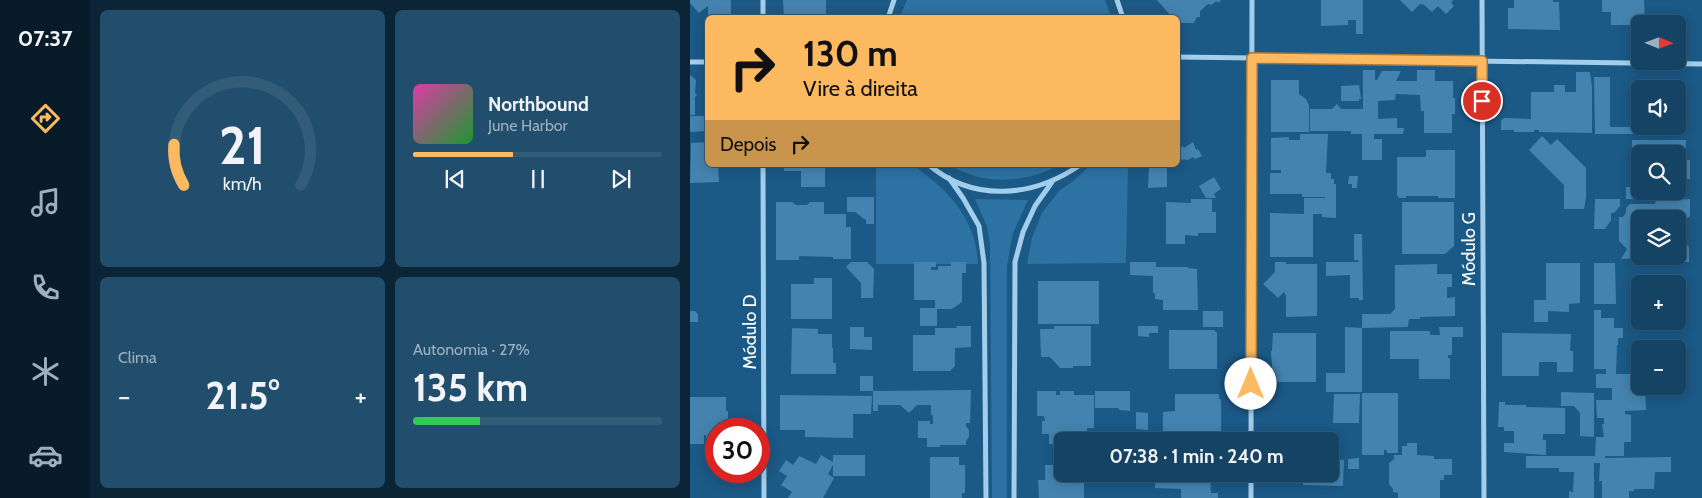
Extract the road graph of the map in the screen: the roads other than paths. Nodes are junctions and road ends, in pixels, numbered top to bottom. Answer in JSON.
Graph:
{"nodes":[{"id":1,"x":763,"y":0,"type":"edge"},
{"id":2,"x":894,"y":0,"type":"edge"},
{"id":3,"x":1117,"y":0,"type":"edge"},
{"id":4,"x":1252,"y":0,"type":"edge"},
{"id":5,"x":1482,"y":0,"type":"edge"},
{"id":6,"x":763,"y":15,"type":"edge"},
{"id":7,"x":889,"y":15,"type":"edge"},
{"id":8,"x":1122,"y":15,"type":"edge"},
{"id":9,"x":1180,"y":57,"type":"edge"},
{"id":10,"x":1252,"y":58,"type":"junction"},
{"id":11,"x":1482,"y":61,"type":"junction"},
{"id":12,"x":690,"y":62,"type":"edge"},
{"id":13,"x":705,"y":62,"type":"edge"},
{"id":14,"x":1702,"y":64,"type":"edge"},
{"id":15,"x":763,"y":167,"type":"edge"},
{"id":16,"x":932,"y":167,"type":"edge"},
{"id":17,"x":1077,"y":167,"type":"edge"},
{"id":18,"x":949,"y":178,"type":"junction"},
{"id":19,"x":1052,"y":182,"type":"junction"},
{"id":20,"x":1251,"y":432,"type":"edge"},
{"id":21,"x":1251,"y":482,"type":"edge"},
{"id":22,"x":764,"y":498,"type":"edge"},
{"id":23,"x":986,"y":498,"type":"edge"},
{"id":24,"x":1014,"y":498,"type":"edge"},
{"id":25,"x":1251,"y":498,"type":"edge"},
{"id":26,"x":1484,"y":498,"type":"edge"}],
"edges":[{"from":1,"to":6,"type":"street"},
{"from":2,"to":7,"type":"street"},
{"from":3,"to":8,"type":"street"},
{"from":4,"to":10,"type":"street"},
{"from":5,"to":11,"type":"street","name":"Módulo G"},
{"from":9,"to":10,"type":"street"},
{"from":10,"to":11,"type":"street"},
{"from":10,"to":20,"type":"street"},
{"from":11,"to":14,"type":"street"},
{"from":11,"to":26,"type":"street","name":"Módulo G"},
{"from":12,"to":13,"type":"street"},
{"from":15,"to":22,"type":"street","name":"Módulo D"},
{"from":16,"to":18,"type":"street"},
{"from":17,"to":19,"type":"street"},
{"from":18,"to":19,"type":"street"},
{"from":18,"to":23,"type":"street"},
{"from":19,"to":24,"type":"street"},
{"from":21,"to":25,"type":"street"}]}
